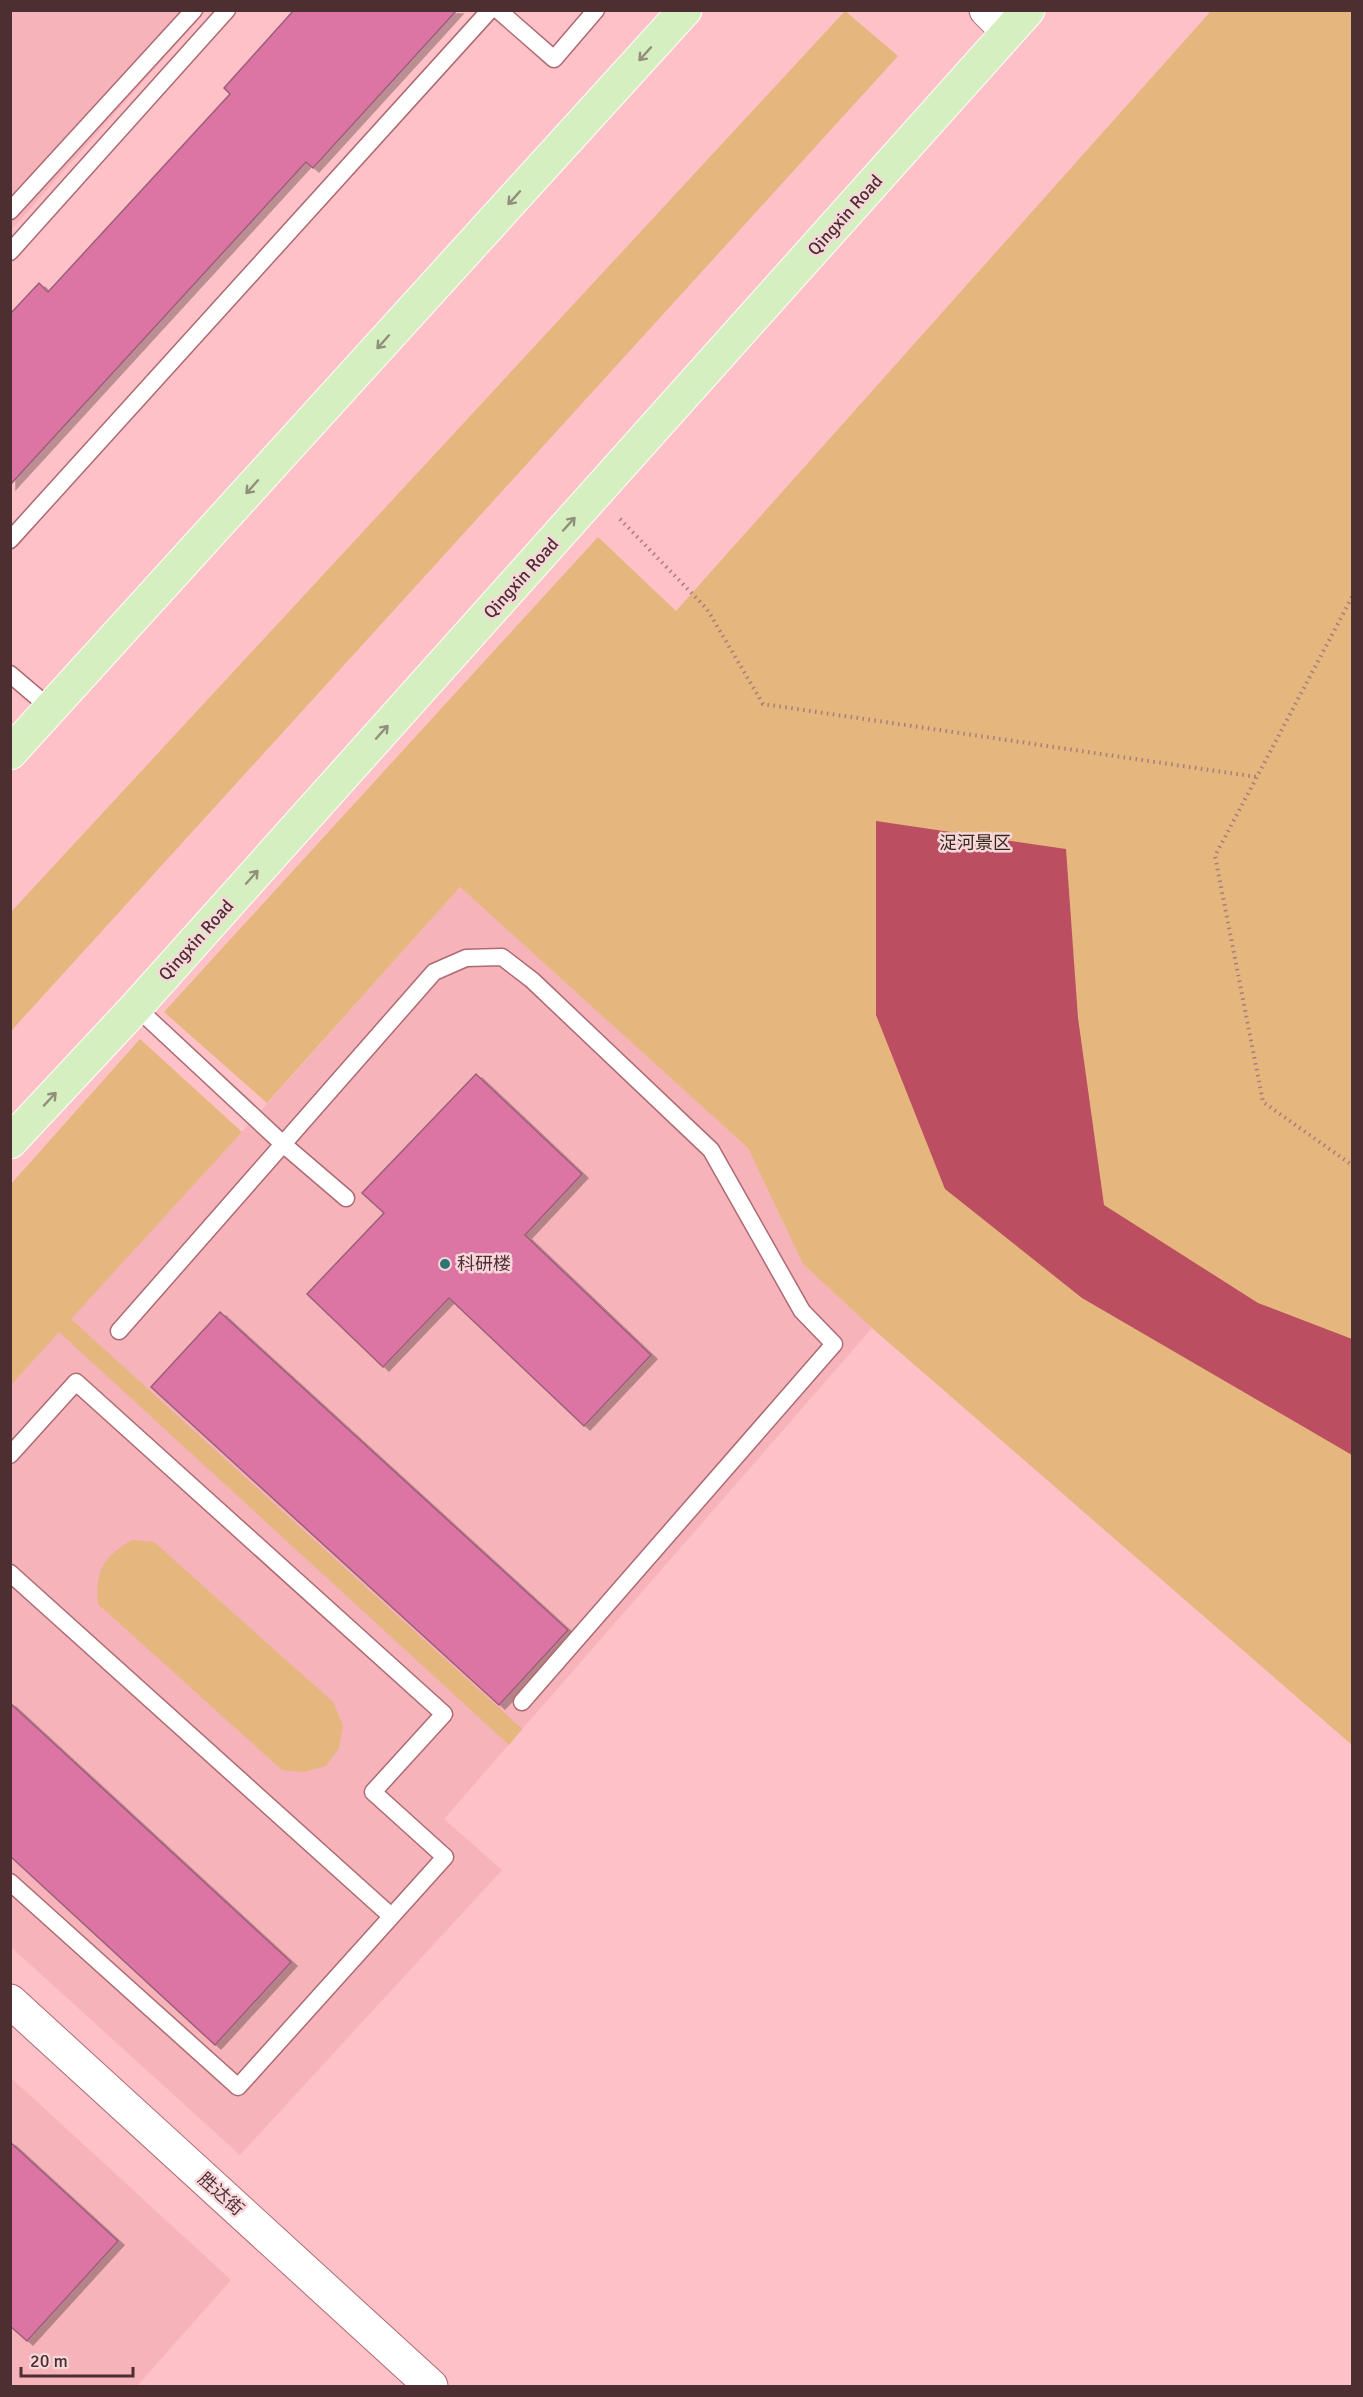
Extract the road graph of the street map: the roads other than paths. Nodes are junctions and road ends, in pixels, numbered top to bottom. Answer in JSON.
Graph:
{"nodes":[{"id":1,"x":194,"y":10,"type":"edge"},
{"id":2,"x":227,"y":10,"type":"edge"},
{"id":3,"x":490,"y":10,"type":"edge"},
{"id":4,"x":498,"y":10,"type":"edge"},
{"id":5,"x":596,"y":10,"type":"edge"},
{"id":6,"x":685,"y":10,"type":"edge"},
{"id":7,"x":1007,"y":18,"type":"edge"},
{"id":8,"x":10,"y":211,"type":"edge"},
{"id":9,"x":10,"y":252,"type":"edge"},
{"id":10,"x":10,"y":540,"type":"edge"},
{"id":11,"x":10,"y":674,"type":"edge"},
{"id":12,"x":50,"y":708,"type":"junction"},
{"id":13,"x":10,"y":753,"type":"edge"},
{"id":14,"x":136,"y":1007,"type":"junction"},
{"id":15,"x":10,"y":1142,"type":"edge"},
{"id":16,"x":283,"y":1144,"type":"junction"},
{"id":17,"x":346,"y":1198,"type":"dead end"},
{"id":18,"x":119,"y":1331,"type":"dead end"},
{"id":19,"x":10,"y":1455,"type":"edge"},
{"id":20,"x":10,"y":1573,"type":"edge"},
{"id":21,"x":522,"y":1702,"type":"dead end"},
{"id":22,"x":10,"y":1882,"type":"edge"},
{"id":23,"x":391,"y":1916,"type":"junction"},
{"id":24,"x":10,"y":2001,"type":"edge"},
{"id":25,"x":431,"y":2386,"type":"edge"}],
"edges":[{"from":1,"to":8,"type":"lane"},
{"from":2,"to":9,"type":"lane"},
{"from":3,"to":10,"type":"lane"},
{"from":4,"to":5,"type":"lane"},
{"from":6,"to":12,"type":"main road","one_way":true},
{"from":14,"to":7,"type":"main road","name":"Qingxin Road","one_way":true},
{"from":11,"to":12,"type":"lane"},
{"from":12,"to":13,"type":"main road"},
{"from":15,"to":14,"type":"main road","name":"Qingxin Road","one_way":true},
{"from":14,"to":16,"type":"lane"},
{"from":16,"to":17,"type":"lane"},
{"from":16,"to":18,"type":"lane"},
{"from":16,"to":21,"type":"lane"},
{"from":19,"to":23,"type":"lane"},
{"from":20,"to":23,"type":"lane"},
{"from":22,"to":23,"type":"lane"},
{"from":24,"to":25,"type":"street","name":"胜达街"}]}
